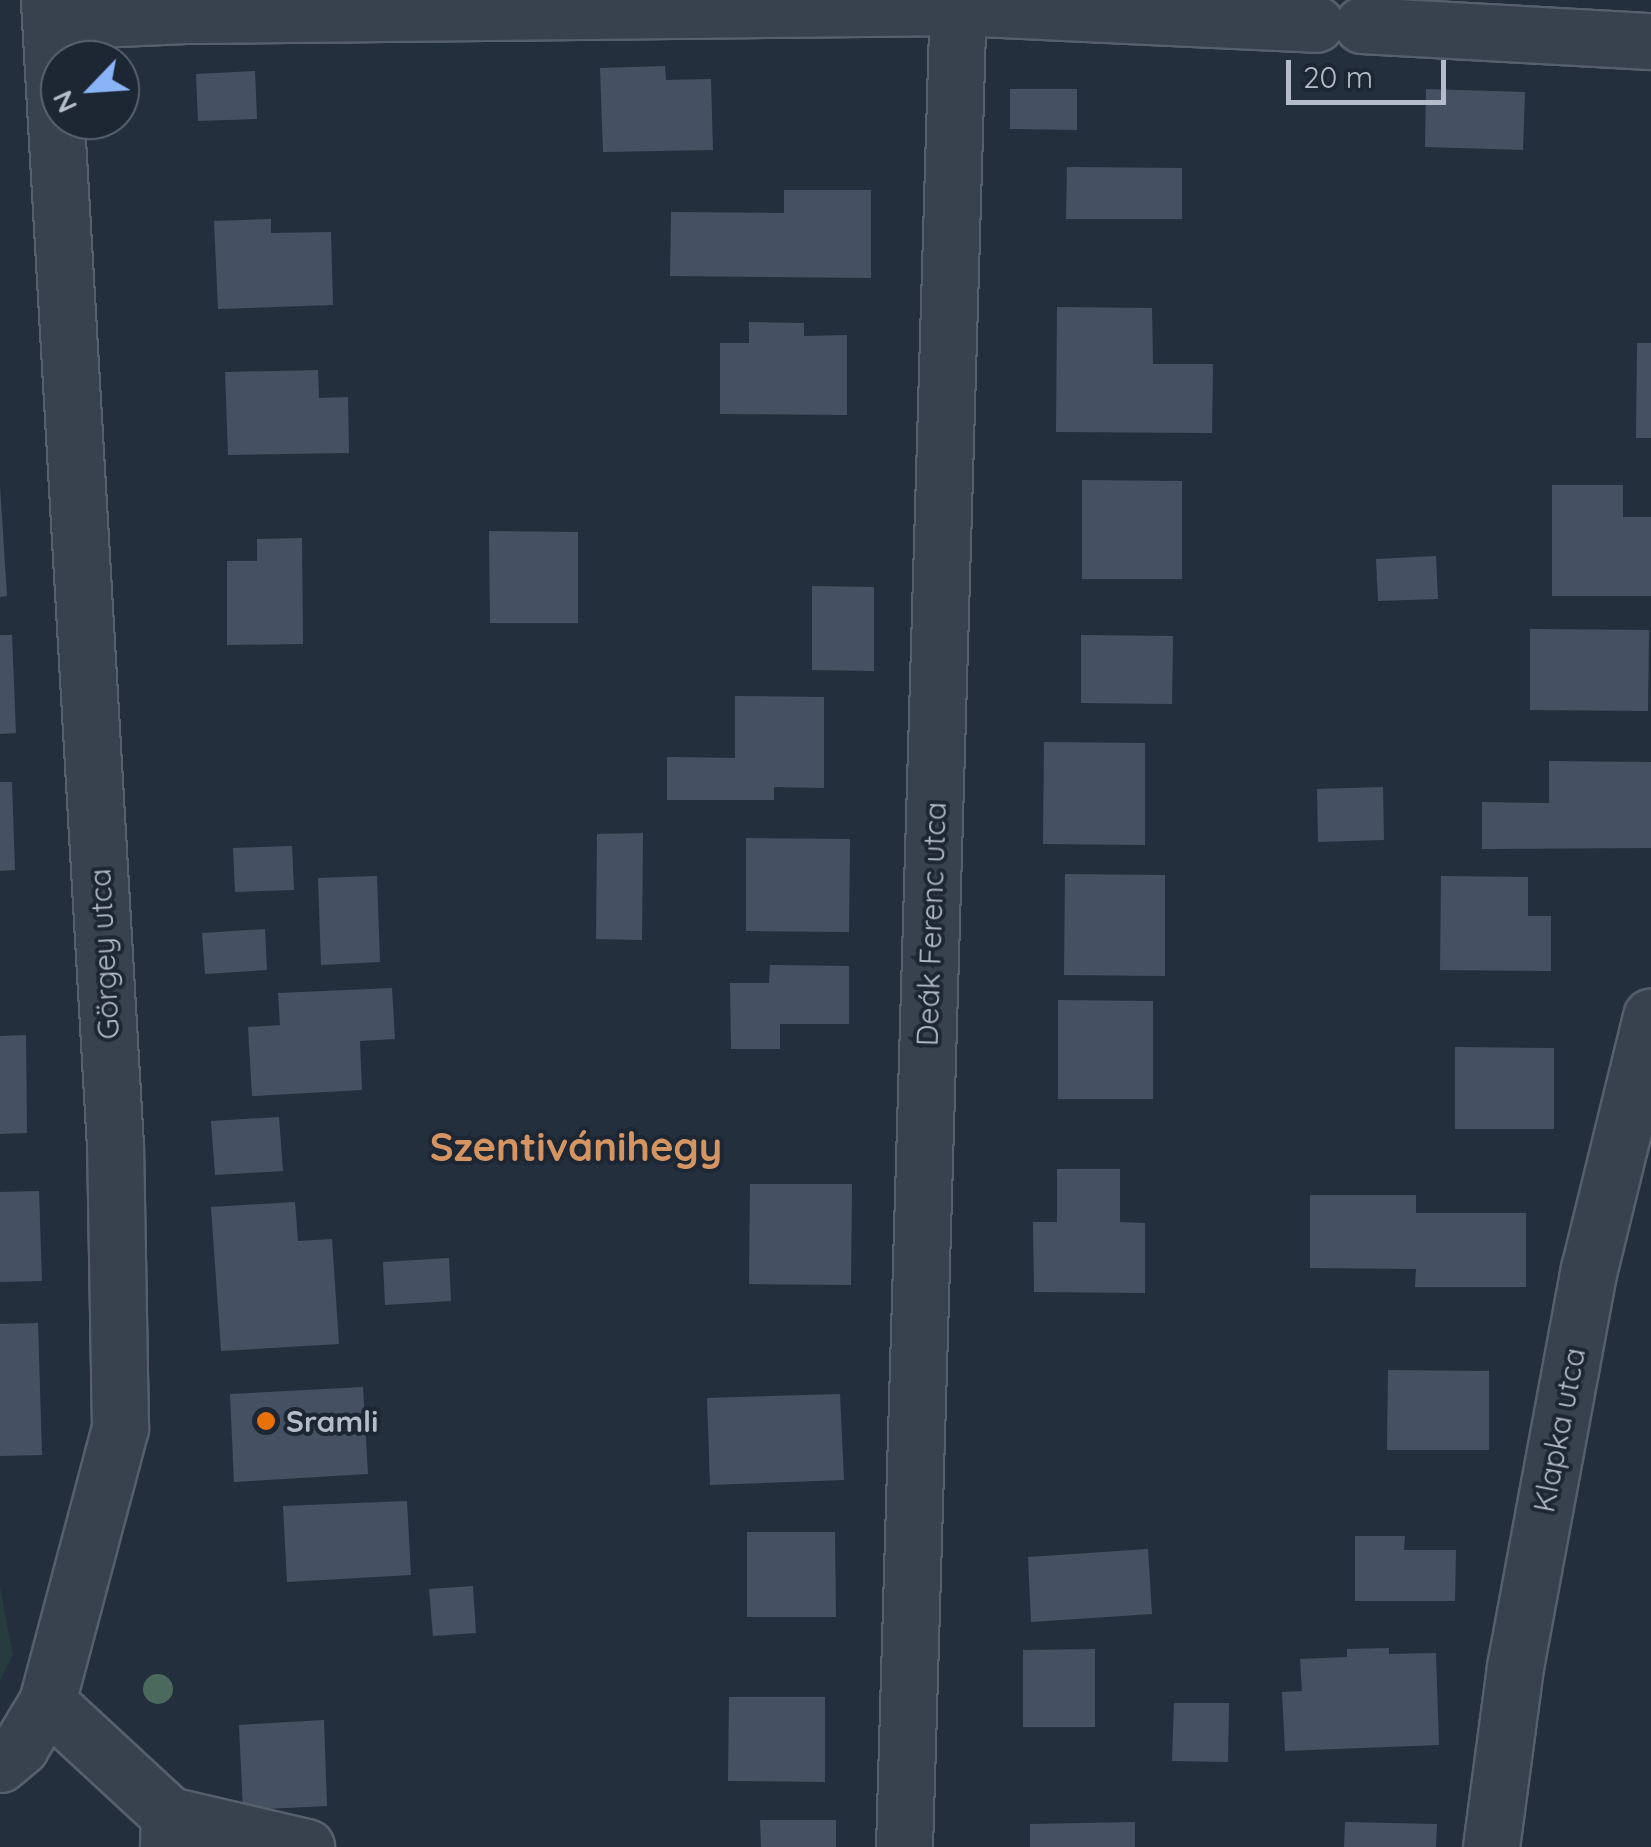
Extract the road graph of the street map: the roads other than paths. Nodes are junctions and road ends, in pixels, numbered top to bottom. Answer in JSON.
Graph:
{"nodes":[{"id":1,"x":958,"y":4,"type":"edge"},
{"id":2,"x":50,"y":11,"type":"edge"},
{"id":3,"x":1651,"y":41,"type":"edge"},
{"id":4,"x":1651,"y":1017,"type":"edge"},
{"id":5,"x":47,"y":1702,"type":"junction"},
{"id":6,"x":0,"y":1764,"type":"edge"},
{"id":7,"x":168,"y":1831,"type":"edge"},
{"id":8,"x":306,"y":1847,"type":"edge"},
{"id":9,"x":904,"y":1847,"type":"edge"},
{"id":10,"x":1491,"y":1847,"type":"edge"}],
"edges":[{"from":1,"to":2,"type":"street"},
{"from":1,"to":3,"type":"street"},
{"from":1,"to":9,"type":"street","name":"Deák Ferenc utca"},
{"from":2,"to":5,"type":"street","name":"Görgey utca"},
{"from":4,"to":10,"type":"street","name":"Klapka utca"},
{"from":5,"to":6,"type":"street","name":"Görgey utca"},
{"from":5,"to":7,"type":"street"},
{"from":7,"to":8,"type":"street"}]}
